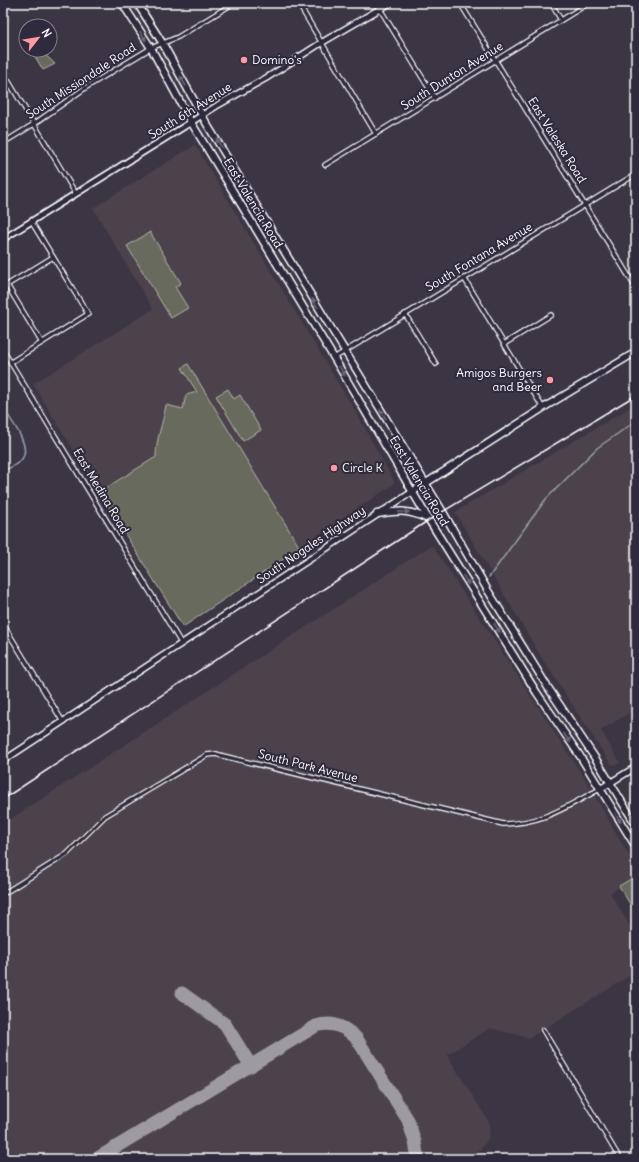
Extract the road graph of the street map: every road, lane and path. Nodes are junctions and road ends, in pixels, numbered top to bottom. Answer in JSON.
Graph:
{"nodes":[{"id":1,"x":122,"y":3,"type":"edge"},
{"id":2,"x":137,"y":3,"type":"edge"},
{"id":3,"x":234,"y":3,"type":"edge"},
{"id":4,"x":298,"y":3,"type":"edge"},
{"id":5,"x":390,"y":3,"type":"edge"},
{"id":6,"x":460,"y":3,"type":"edge"},
{"id":7,"x":551,"y":3,"type":"edge"},
{"id":8,"x":589,"y":3,"type":"edge"},
{"id":9,"x":380,"y":9,"type":"junction"},
{"id":10,"x":561,"y":20,"type":"junction"},
{"id":11,"x":321,"y":43,"type":"junction"},
{"id":12,"x":163,"y":44,"type":"junction"},
{"id":13,"x":151,"y":48,"type":"junction"},
{"id":14,"x":496,"y":60,"type":"junction"},
{"id":15,"x":3,"y":72,"type":"edge"},
{"id":16,"x":435,"y":98,"type":"junction"},
{"id":17,"x":202,"y":115,"type":"junction"},
{"id":18,"x":191,"y":122,"type":"junction"},
{"id":19,"x":34,"y":124,"type":"junction"},
{"id":20,"x":376,"y":134,"type":"junction"},
{"id":21,"x":3,"y":143,"type":"edge"},
{"id":22,"x":325,"y":165,"type":"dead end"},
{"id":23,"x":636,"y":174,"type":"edge"},
{"id":24,"x":76,"y":194,"type":"junction"},
{"id":25,"x":585,"y":205,"type":"junction"},
{"id":26,"x":31,"y":222,"type":"junction"},
{"id":27,"x":3,"y":239,"type":"edge"},
{"id":28,"x":283,"y":250,"type":"junction"},
{"id":29,"x":272,"y":256,"type":"junction"},
{"id":30,"x":53,"y":257,"type":"junction"},
{"id":31,"x":464,"y":278,"type":"junction"},
{"id":32,"x":636,"y":288,"type":"edge"},
{"id":33,"x":405,"y":314,"type":"junction"},
{"id":34,"x":551,"y":315,"type":"dead end"},
{"id":35,"x":42,"y":343,"type":"junction"},
{"id":36,"x":504,"y":344,"type":"junction"},
{"id":37,"x":3,"y":350,"type":"edge"},
{"id":38,"x":344,"y":352,"type":"junction"},
{"id":39,"x":636,"y":352,"type":"edge"},
{"id":40,"x":334,"y":358,"type":"junction"},
{"id":41,"x":10,"y":362,"type":"junction"},
{"id":42,"x":436,"y":364,"type":"dead end"},
{"id":43,"x":543,"y":408,"type":"junction"},
{"id":44,"x":425,"y":483,"type":"junction"},
{"id":45,"x":412,"y":492,"type":"junction"},
{"id":46,"x":377,"y":514,"type":"junction"},
{"id":47,"x":429,"y":520,"type":"junction"},
{"id":48,"x":486,"y":589,"type":"junction"},
{"id":49,"x":476,"y":595,"type":"junction"},
{"id":50,"x":3,"y":624,"type":"edge"},
{"id":51,"x":181,"y":643,"type":"junction"},
{"id":52,"x":547,"y":686,"type":"junction"},
{"id":53,"x":537,"y":693,"type":"junction"},
{"id":54,"x":63,"y":722,"type":"junction"},
{"id":55,"x":3,"y":762,"type":"edge"},
{"id":56,"x":636,"y":768,"type":"edge"},
{"id":57,"x":610,"y":783,"type":"junction"},
{"id":58,"x":600,"y":789,"type":"junction"},
{"id":59,"x":636,"y":825,"type":"edge"},
{"id":60,"x":636,"y":848,"type":"edge"},
{"id":61,"x":3,"y":894,"type":"edge"},
{"id":62,"x":544,"y":1030,"type":"dead end"},
{"id":63,"x":620,"y":1159,"type":"edge"}],
"edges":[{"from":1,"to":13,"type":"main road","name":"East Valencia Road","one_way":true},
{"from":2,"to":12,"type":"main road","name":"East Valencia Road"},
{"from":3,"to":12,"type":"street","name":"South Missiondale Road"},
{"from":4,"to":11,"type":"street"},
{"from":5,"to":9,"type":"main road","name":"South 6th Avenue"},
{"from":6,"to":14,"type":"street","name":"East Valeska Road"},
{"from":7,"to":10,"type":"street"},
{"from":8,"to":10,"type":"street","name":"South Dunton Avenue"},
{"from":9,"to":11,"type":"main road","name":"South 6th Avenue"},
{"from":9,"to":16,"type":"street"},
{"from":10,"to":14,"type":"street","name":"South Dunton Avenue"},
{"from":11,"to":17,"type":"main road","name":"South 6th Avenue"},
{"from":11,"to":20,"type":"street"},
{"from":12,"to":13,"type":"street","name":"South Missiondale Road"},
{"from":17,"to":12,"type":"main road","name":"East Valencia Road","one_way":true},
{"from":13,"to":18,"type":"main road","name":"East Valencia Road"},
{"from":13,"to":19,"type":"street","name":"South Missiondale Road"},
{"from":14,"to":16,"type":"street","name":"South Dunton Avenue"},
{"from":14,"to":25,"type":"street","name":"East Valeska Road"},
{"from":15,"to":19,"type":"street"},
{"from":16,"to":20,"type":"street","name":"South Dunton Avenue"},
{"from":17,"to":18,"type":"main road","name":"South 6th Avenue"},
{"from":28,"to":17,"type":"main road","name":"East Valencia Road","one_way":true},
{"from":18,"to":24,"type":"main road","name":"South 6th Avenue"},
{"from":18,"to":29,"type":"main road","name":"East Valencia Road"},
{"from":19,"to":21,"type":"street","name":"South Missiondale Road"},
{"from":19,"to":24,"type":"street"},
{"from":20,"to":22,"type":"street","name":"South Dunton Avenue"},
{"from":23,"to":25,"type":"street","name":"South Fontana Avenue"},
{"from":24,"to":26,"type":"main road","name":"South 6th Avenue"},
{"from":25,"to":31,"type":"street","name":"South Fontana Avenue"},
{"from":25,"to":32,"type":"street","name":"East Valeska Road"},
{"from":26,"to":27,"type":"main road","name":"South 6th Avenue"},
{"from":26,"to":30,"type":"street"},
{"from":28,"to":29,"type":"main road"},
{"from":38,"to":28,"type":"main road","name":"East Valencia Road","one_way":true},
{"from":29,"to":40,"type":"main road","name":"East Valencia Road"},
{"from":30,"to":35,"type":"street"},
{"from":30,"to":35,"type":"street"},
{"from":31,"to":33,"type":"street","name":"South Fontana Avenue"},
{"from":31,"to":36,"type":"street"},
{"from":33,"to":38,"type":"street","name":"South Fontana Avenue"},
{"from":33,"to":42,"type":"street"},
{"from":34,"to":36,"type":"street"},
{"from":35,"to":41,"type":"street"},
{"from":36,"to":43,"type":"street"},
{"from":37,"to":41,"type":"street","name":"East Medina Road"},
{"from":38,"to":40,"type":"street","name":"South Fontana Avenue"},
{"from":44,"to":38,"type":"main road","name":"East Valencia Road","one_way":true},
{"from":39,"to":43,"type":"main road","name":"South Nogales Highway"},
{"from":40,"to":45,"type":"main road","name":"East Valencia Road","one_way":true},
{"from":41,"to":51,"type":"street","name":"East Medina Road"},
{"from":43,"to":44,"type":"main road","name":"South Nogales Highway"},
{"from":44,"to":45,"type":"main road","name":"South Nogales Highway"},
{"from":44,"to":48,"type":"main road","name":"East Valencia Road"},
{"from":45,"to":46,"type":"main road","name":"South Nogales Highway"},
{"from":45,"to":47,"type":"main road","name":"East Valencia Road"},
{"from":46,"to":47,"type":"main road","one_way":true},
{"from":46,"to":51,"type":"main road","name":"South Nogales Highway"},
{"from":47,"to":49,"type":"main road","name":"East Valencia Road","one_way":true},
{"from":48,"to":49,"type":"main road"},
{"from":48,"to":52,"type":"main road","name":"East Valencia Road"},
{"from":49,"to":53,"type":"main road","name":"East Valencia Road","one_way":true},
{"from":50,"to":54,"type":"street"},
{"from":51,"to":54,"type":"main road","name":"South Nogales Highway"},
{"from":52,"to":53,"type":"main road"},
{"from":52,"to":57,"type":"main road","name":"East Valencia Road"},
{"from":53,"to":58,"type":"main road","name":"East Valencia Road","one_way":true},
{"from":54,"to":55,"type":"main road","name":"South Nogales Highway"},
{"from":56,"to":57,"type":"main road","name":"South Park Avenue"},
{"from":57,"to":58,"type":"main road","name":"South Park Avenue"},
{"from":57,"to":59,"type":"main road","name":"East Valencia Road"},
{"from":58,"to":60,"type":"main road","name":"East Valencia Road","one_way":true},
{"from":58,"to":61,"type":"street","name":"South Park Avenue"},
{"from":62,"to":63,"type":"street"}]}
